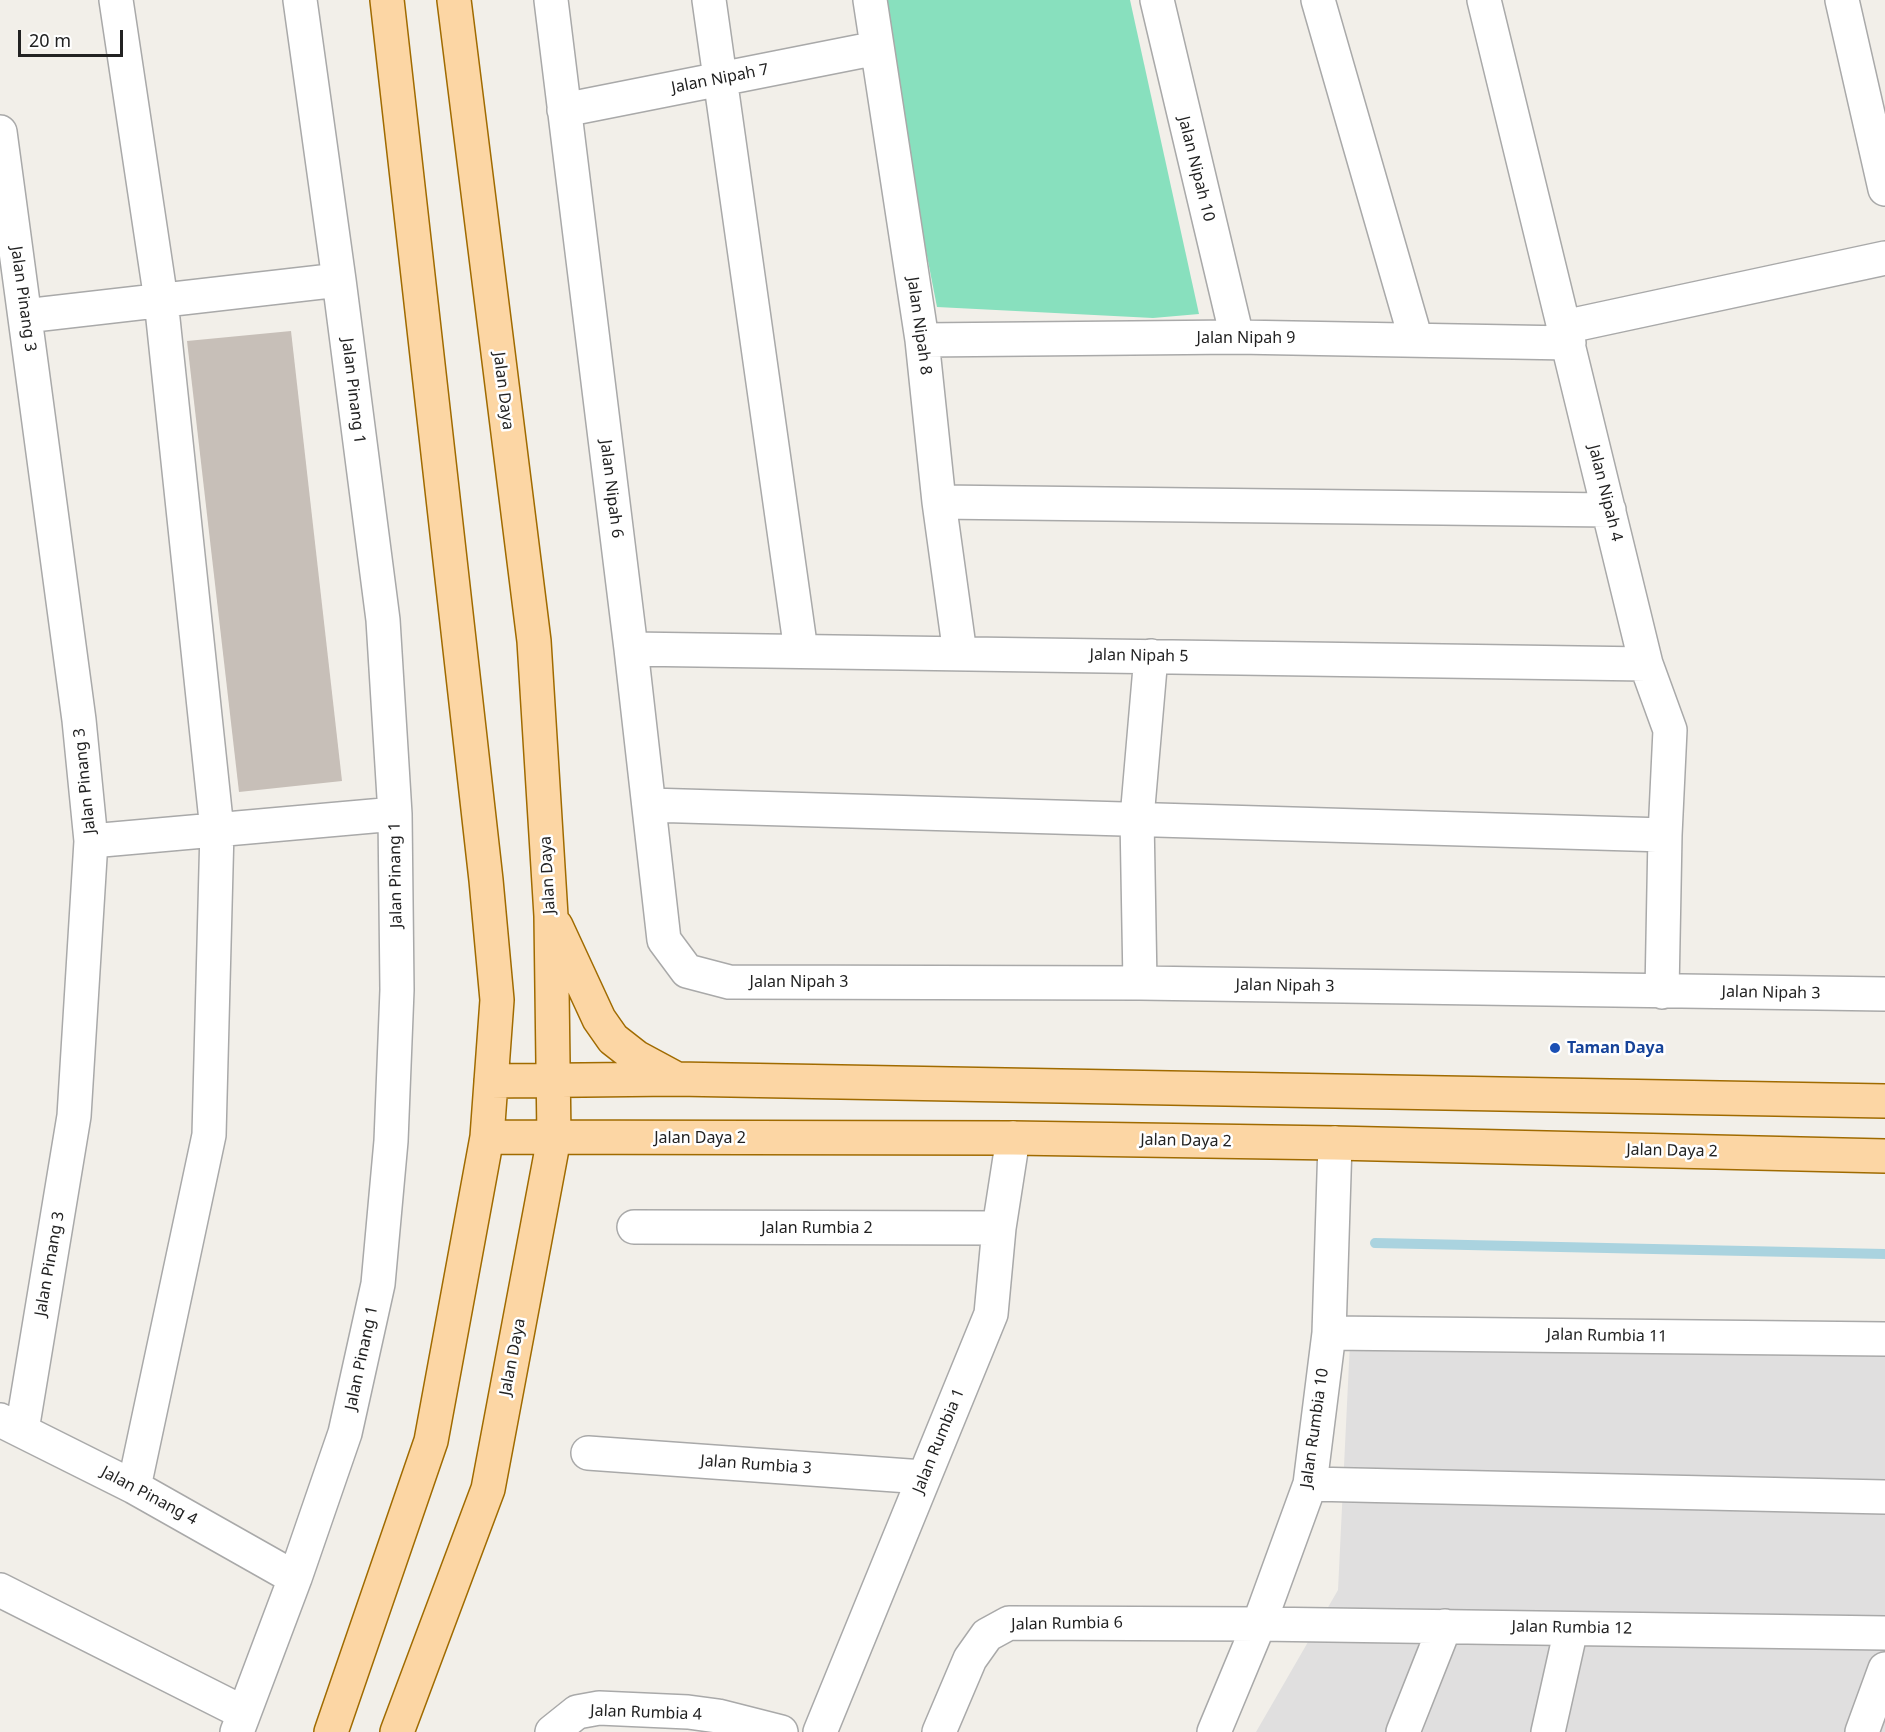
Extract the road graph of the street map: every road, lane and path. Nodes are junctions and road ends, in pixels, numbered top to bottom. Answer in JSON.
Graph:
{"nodes":[{"id":1,"x":116,"y":0,"type":"edge"},
{"id":2,"x":300,"y":0,"type":"edge"},
{"id":3,"x":387,"y":0,"type":"edge"},
{"id":4,"x":454,"y":0,"type":"edge"},
{"id":5,"x":551,"y":0,"type":"edge"},
{"id":6,"x":709,"y":0,"type":"edge"},
{"id":7,"x":870,"y":0,"type":"edge"},
{"id":8,"x":1157,"y":0,"type":"edge"},
{"id":9,"x":1318,"y":0,"type":"edge"},
{"id":10,"x":1484,"y":0,"type":"edge"},
{"id":11,"x":1842,"y":0,"type":"edge"},
{"id":12,"x":877,"y":48,"type":"junction"},
{"id":13,"x":719,"y":79,"type":"junction"},
{"id":14,"x":564,"y":110,"type":"junction"},
{"id":15,"x":0,"y":132,"type":"edge"},
{"id":16,"x":1885,"y":189,"type":"edge"},
{"id":17,"x":1885,"y":258,"type":"edge"},
{"id":18,"x":339,"y":280,"type":"junction"},
{"id":19,"x":161,"y":300,"type":"junction"},
{"id":20,"x":25,"y":316,"type":"junction"},
{"id":21,"x":1566,"y":335,"type":"junction"},
{"id":22,"x":1237,"y":337,"type":"junction"},
{"id":23,"x":922,"y":340,"type":"junction"},
{"id":24,"x":1416,"y":340,"type":"junction"},
{"id":25,"x":939,"y":502,"type":"junction"},
{"id":26,"x":1609,"y":510,"type":"junction"},
{"id":27,"x":631,"y":649,"type":"junction"},
{"id":28,"x":801,"y":651,"type":"junction"},
{"id":29,"x":960,"y":654,"type":"junction"},
{"id":30,"x":1151,"y":656,"type":"junction"},
{"id":31,"x":1646,"y":664,"type":"junction"},
{"id":32,"x":649,"y":806,"type":"junction"},
{"id":33,"x":395,"y":814,"type":"junction"},
{"id":34,"x":1137,"y":818,"type":"junction"},
{"id":35,"x":217,"y":830,"type":"junction"},
{"id":36,"x":1665,"y":835,"type":"junction"},
{"id":37,"x":91,"y":841,"type":"junction"},
{"id":38,"x":551,"y":916,"type":"junction"},
{"id":39,"x":687,"y":971,"type":"joint"},
{"id":40,"x":1140,"y":983,"type":"junction"},
{"id":41,"x":1662,"y":992,"type":"junction"},
{"id":42,"x":1885,"y":994,"type":"edge"},
{"id":43,"x":676,"y":1079,"type":"junction"},
{"id":44,"x":554,"y":1080,"type":"junction"},
{"id":45,"x":491,"y":1081,"type":"junction"},
{"id":46,"x":1885,"y":1101,"type":"edge"},
{"id":47,"x":487,"y":1137,"type":"junction"},
{"id":48,"x":554,"y":1138,"type":"junction"},
{"id":49,"x":1013,"y":1138,"type":"junction"},
{"id":50,"x":1335,"y":1143,"type":"junction"},
{"id":51,"x":1885,"y":1156,"type":"edge"},
{"id":52,"x":634,"y":1227,"type":"dead end"},
{"id":53,"x":999,"y":1228,"type":"junction"},
{"id":54,"x":1329,"y":1333,"type":"junction"},
{"id":55,"x":1885,"y":1347,"type":"edge"},
{"id":56,"x":11,"y":1425,"type":"edge"},
{"id":57,"x":588,"y":1453,"type":"dead end"},
{"id":58,"x":924,"y":1477,"type":"junction"},
{"id":59,"x":1310,"y":1484,"type":"junction"},
{"id":60,"x":134,"y":1486,"type":"junction"},
{"id":61,"x":1885,"y":1497,"type":"edge"},
{"id":62,"x":295,"y":1578,"type":"junction"},
{"id":63,"x":0,"y":1590,"type":"edge"},
{"id":64,"x":1259,"y":1624,"type":"junction"},
{"id":65,"x":1445,"y":1626,"type":"junction"},
{"id":66,"x":1571,"y":1629,"type":"junction"},
{"id":67,"x":1885,"y":1633,"type":"edge"},
{"id":68,"x":1885,"y":1669,"type":"edge"},
{"id":69,"x":241,"y":1722,"type":"edge"},
{"id":70,"x":331,"y":1732,"type":"edge"},
{"id":71,"x":397,"y":1732,"type":"edge"},
{"id":72,"x":552,"y":1732,"type":"edge"},
{"id":73,"x":781,"y":1732,"type":"edge"},
{"id":74,"x":820,"y":1732,"type":"edge"},
{"id":75,"x":939,"y":1732,"type":"edge"},
{"id":76,"x":1214,"y":1732,"type":"edge"},
{"id":77,"x":1403,"y":1732,"type":"edge"},
{"id":78,"x":1548,"y":1732,"type":"edge"},
{"id":79,"x":1862,"y":1732,"type":"edge"}],
"edges":[{"from":1,"to":19,"type":"street"},
{"from":2,"to":18,"type":"street","name":"Jalan Pinang 1"},
{"from":3,"to":45,"type":"main road"},
{"from":4,"to":38,"type":"main road","name":"Jalan Daya"},
{"from":5,"to":14,"type":"street","name":"Jalan Nipah 6"},
{"from":6,"to":13,"type":"street"},
{"from":7,"to":12,"type":"street","name":"Jalan Nipah 8"},
{"from":8,"to":22,"type":"street","name":"Jalan Nipah 10"},
{"from":9,"to":24,"type":"street"},
{"from":10,"to":21,"type":"street","name":"Jalan Nipah 4"},
{"from":11,"to":16,"type":"street"},
{"from":12,"to":13,"type":"street","name":"Jalan Nipah 7"},
{"from":12,"to":23,"type":"street","name":"Jalan Nipah 8"},
{"from":13,"to":14,"type":"street","name":"Jalan Nipah 7"},
{"from":13,"to":28,"type":"street"},
{"from":14,"to":27,"type":"street","name":"Jalan Nipah 6"},
{"from":15,"to":20,"type":"street","name":"Jalan Pinang 3"},
{"from":17,"to":21,"type":"street","name":"Jalan Nipah 9"},
{"from":18,"to":19,"type":"street"},
{"from":18,"to":33,"type":"street","name":"Jalan Pinang 1"},
{"from":19,"to":20,"type":"street"},
{"from":19,"to":35,"type":"street"},
{"from":20,"to":37,"type":"street","name":"Jalan Pinang 3"},
{"from":21,"to":24,"type":"street","name":"Jalan Nipah 9"},
{"from":21,"to":26,"type":"street","name":"Jalan Nipah 4"},
{"from":22,"to":23,"type":"street","name":"Jalan Nipah 9"},
{"from":22,"to":24,"type":"street","name":"Jalan Nipah 9"},
{"from":23,"to":25,"type":"street","name":"Jalan Nipah 8"},
{"from":25,"to":26,"type":"street"},
{"from":25,"to":29,"type":"street","name":"Jalan Nipah 8"},
{"from":26,"to":31,"type":"street","name":"Jalan Nipah 4"},
{"from":27,"to":28,"type":"street","name":"Jalan Nipah 5"},
{"from":27,"to":32,"type":"street","name":"Jalan Nipah 6"},
{"from":28,"to":29,"type":"street","name":"Jalan Nipah 5"},
{"from":29,"to":30,"type":"street","name":"Jalan Nipah 5"},
{"from":30,"to":31,"type":"street","name":"Jalan Nipah 5"},
{"from":30,"to":34,"type":"street"},
{"from":31,"to":36,"type":"street","name":"Jalan Nipah 4"},
{"from":32,"to":34,"type":"street"},
{"from":32,"to":39,"type":"street","name":"Jalan Nipah 6"},
{"from":33,"to":35,"type":"street"},
{"from":33,"to":62,"type":"street","name":"Jalan Pinang 1"},
{"from":34,"to":36,"type":"street"},
{"from":34,"to":40,"type":"street"},
{"from":35,"to":37,"type":"street"},
{"from":35,"to":60,"type":"street"},
{"from":36,"to":41,"type":"street","name":"Jalan Nipah 4"},
{"from":37,"to":56,"type":"street","name":"Jalan Pinang 3"},
{"from":38,"to":43,"type":"main road"},
{"from":38,"to":44,"type":"main road","name":"Jalan Daya"},
{"from":39,"to":40,"type":"street","name":"Jalan Nipah 3"},
{"from":40,"to":41,"type":"street","name":"Jalan Nipah 3"},
{"from":41,"to":42,"type":"street","name":"Jalan Nipah 3"},
{"from":43,"to":44,"type":"main road"},
{"from":43,"to":46,"type":"main road"},
{"from":44,"to":45,"type":"main road"},
{"from":44,"to":48,"type":"main road","name":"Jalan Daya"},
{"from":45,"to":47,"type":"main road"},
{"from":47,"to":48,"type":"main road","name":"Jalan Daya 2"},
{"from":47,"to":70,"type":"main road"},
{"from":48,"to":49,"type":"main road","name":"Jalan Daya 2"},
{"from":48,"to":71,"type":"main road","name":"Jalan Daya"},
{"from":49,"to":50,"type":"main road","name":"Jalan Daya 2"},
{"from":49,"to":53,"type":"street","name":"Jalan Rumbia 1"},
{"from":50,"to":51,"type":"main road","name":"Jalan Daya 2"},
{"from":50,"to":54,"type":"street","name":"Jalan Rumbia 10"},
{"from":52,"to":53,"type":"street","name":"Jalan Rumbia 2"},
{"from":53,"to":58,"type":"street","name":"Jalan Rumbia 1"},
{"from":54,"to":55,"type":"street","name":"Jalan Rumbia 11"},
{"from":54,"to":59,"type":"street","name":"Jalan Rumbia 10"},
{"from":56,"to":60,"type":"street","name":"Jalan Pinang 4"},
{"from":57,"to":58,"type":"street","name":"Jalan Rumbia 3"},
{"from":58,"to":74,"type":"street","name":"Jalan Rumbia 1"},
{"from":59,"to":61,"type":"street"},
{"from":59,"to":64,"type":"street","name":"Jalan Rumbia 10"},
{"from":60,"to":62,"type":"street","name":"Jalan Pinang 4"},
{"from":62,"to":69,"type":"street","name":"Jalan Pinang 1"},
{"from":63,"to":69,"type":"street"},
{"from":64,"to":65,"type":"street","name":"Jalan Rumbia 12"},
{"from":64,"to":75,"type":"street","name":"Jalan Rumbia 6"},
{"from":64,"to":76,"type":"street","name":"Jalan Rumbia 10"},
{"from":65,"to":66,"type":"street","name":"Jalan Rumbia 12"},
{"from":65,"to":77,"type":"street"},
{"from":66,"to":67,"type":"street","name":"Jalan Rumbia 12"},
{"from":66,"to":78,"type":"street"},
{"from":68,"to":79,"type":"street"},
{"from":72,"to":73,"type":"street","name":"Jalan Rumbia 4"}]}
